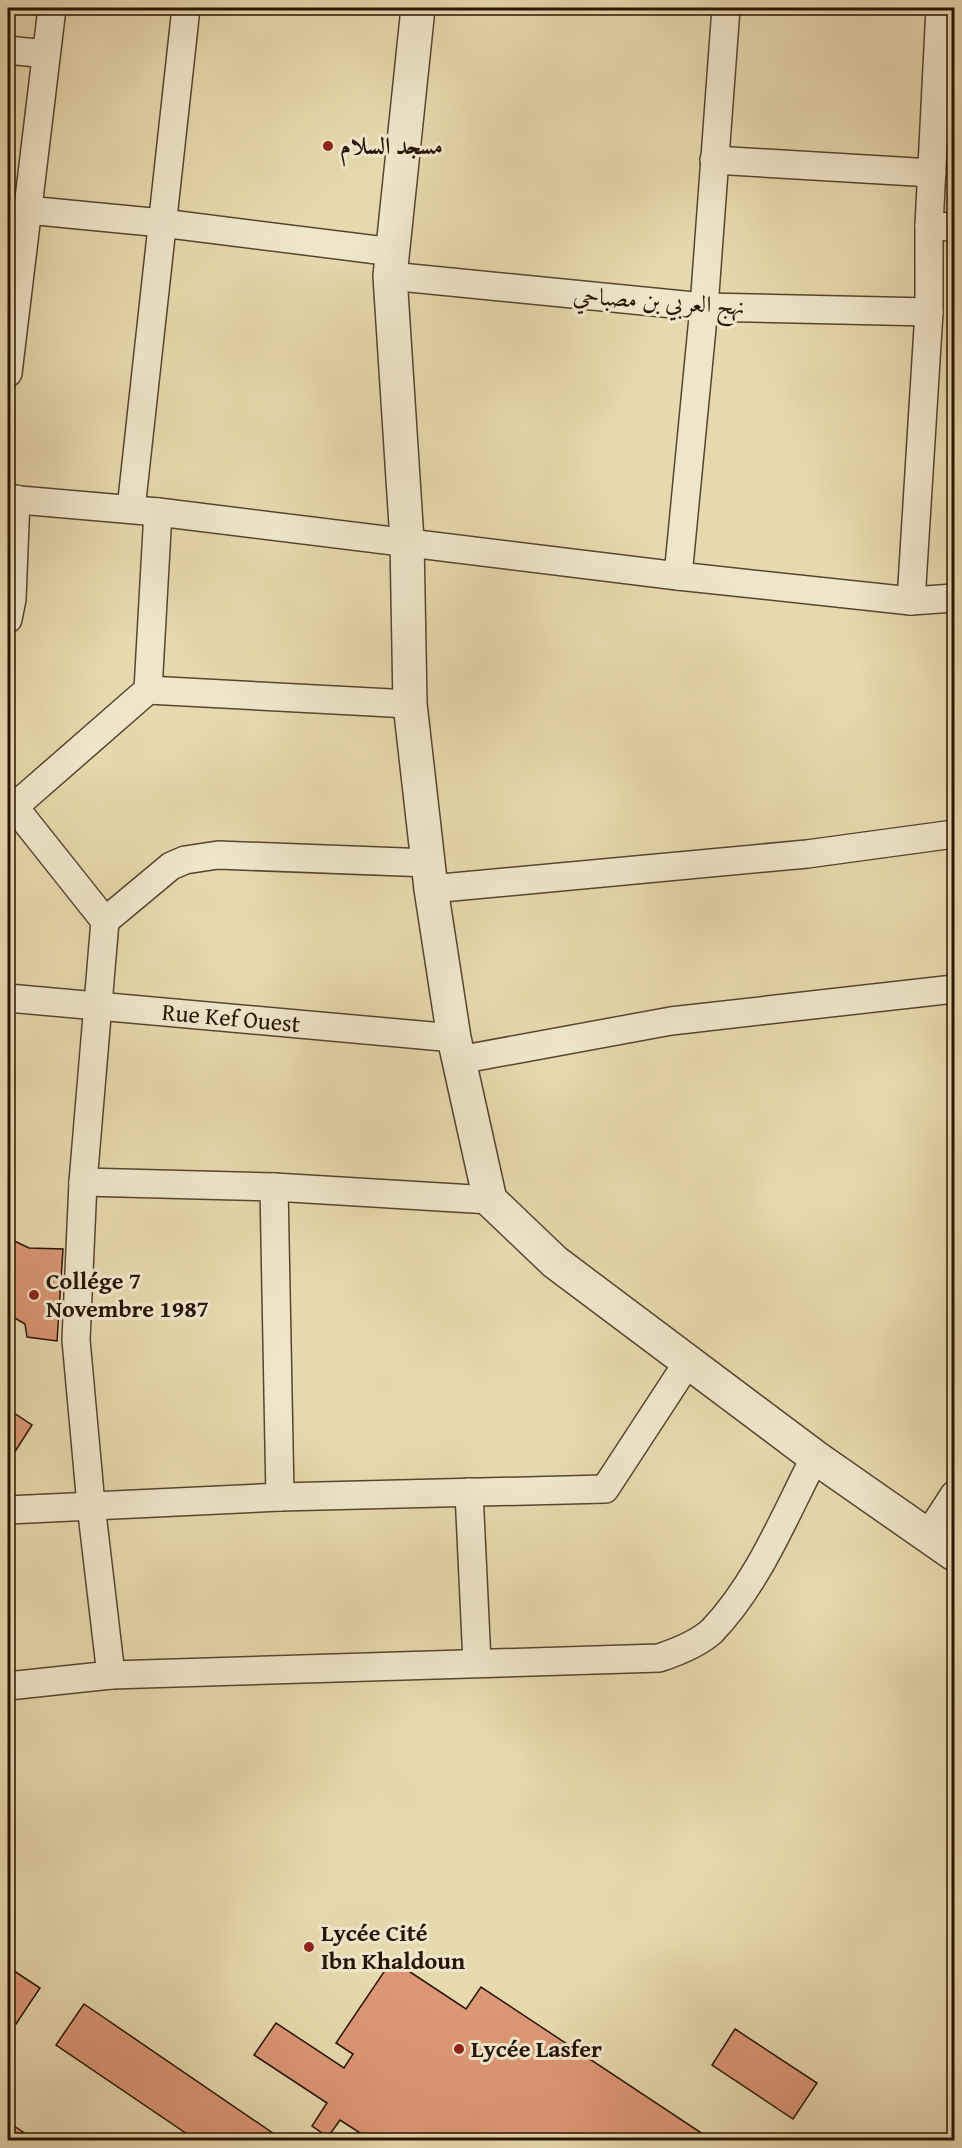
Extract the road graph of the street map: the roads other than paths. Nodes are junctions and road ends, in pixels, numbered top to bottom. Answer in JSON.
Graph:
{"nodes":[{"id":1,"x":52,"y":8,"type":"edge"},
{"id":2,"x":186,"y":8,"type":"edge"},
{"id":3,"x":418,"y":8,"type":"edge"},
{"id":4,"x":726,"y":8,"type":"edge"},
{"id":5,"x":940,"y":8,"type":"edge"},
{"id":6,"x":8,"y":50,"type":"edge"},
{"id":7,"x":46,"y":54,"type":"junction"},
{"id":8,"x":714,"y":160,"type":"junction"},
{"id":9,"x":932,"y":173,"type":"junction"},
{"id":10,"x":19,"y":176,"type":"edge"},
{"id":11,"x":27,"y":210,"type":"junction"},
{"id":12,"x":162,"y":223,"type":"junction"},
{"id":13,"x":942,"y":226,"type":"edge"},
{"id":14,"x":392,"y":264,"type":"junction"},
{"id":15,"x":704,"y":307,"type":"junction"},
{"id":16,"x":929,"y":312,"type":"junction"},
{"id":17,"x":8,"y":373,"type":"edge"},
{"id":18,"x":12,"y":499,"type":"edge"},
{"id":19,"x":131,"y":509,"type":"junction"},
{"id":20,"x":159,"y":512,"type":"junction"},
{"id":21,"x":407,"y":541,"type":"junction"},
{"id":22,"x":678,"y":576,"type":"junction"},
{"id":23,"x":954,"y":598,"type":"edge"},
{"id":24,"x":911,"y":601,"type":"junction"},
{"id":25,"x":8,"y":619,"type":"edge"},
{"id":26,"x":148,"y":690,"type":"junction"},
{"id":27,"x":410,"y":705,"type":"junction"},
{"id":28,"x":11,"y":803,"type":"edge"},
{"id":29,"x":954,"y":834,"type":"edge"},
{"id":30,"x":430,"y":876,"type":"junction"},
{"id":31,"x":105,"y":921,"type":"junction"},
{"id":32,"x":954,"y":989,"type":"edge"},
{"id":33,"x":8,"y":998,"type":"edge"},
{"id":34,"x":96,"y":1005,"type":"junction"},
{"id":35,"x":457,"y":1049,"type":"junction"},
{"id":36,"x":83,"y":1182,"type":"junction"},
{"id":37,"x":274,"y":1187,"type":"junction"},
{"id":38,"x":490,"y":1200,"type":"junction"},
{"id":39,"x":688,"y":1362,"type":"junction"},
{"id":40,"x":816,"y":1457,"type":"junction"},
{"id":41,"x":469,"y":1492,"type":"junction"},
{"id":42,"x":954,"y":1495,"type":"edge"},
{"id":43,"x":280,"y":1497,"type":"junction"},
{"id":44,"x":91,"y":1505,"type":"junction"},
{"id":45,"x":8,"y":1510,"type":"edge"},
{"id":46,"x":928,"y":1535,"type":"junction"},
{"id":47,"x":954,"y":1554,"type":"edge"},
{"id":48,"x":477,"y":1663,"type":"junction"},
{"id":49,"x":111,"y":1675,"type":"junction"},
{"id":50,"x":8,"y":1686,"type":"edge"}],
"edges":[{"from":1,"to":7,"type":"street"},
{"from":2,"to":12,"type":"street"},
{"from":3,"to":14,"type":"street"},
{"from":4,"to":8,"type":"street"},
{"from":5,"to":9,"type":"street"},
{"from":6,"to":7,"type":"street"},
{"from":7,"to":10,"type":"street"},
{"from":8,"to":9,"type":"street"},
{"from":8,"to":15,"type":"street"},
{"from":9,"to":13,"type":"street"},
{"from":10,"to":11,"type":"street"},
{"from":11,"to":12,"type":"street","name":"نهج العربي بن مصباحي"},
{"from":11,"to":17,"type":"street"},
{"from":12,"to":14,"type":"street","name":"نهج العربي بن مصباحي"},
{"from":12,"to":19,"type":"street"},
{"from":13,"to":16,"type":"street"},
{"from":14,"to":15,"type":"street","name":"نهج العربي بن مصباحي"},
{"from":14,"to":21,"type":"street"},
{"from":15,"to":16,"type":"street","name":"نهج العربي بن مصباحي"},
{"from":15,"to":22,"type":"street"},
{"from":16,"to":24,"type":"street"},
{"from":18,"to":19,"type":"street"},
{"from":18,"to":25,"type":"street"},
{"from":19,"to":20,"type":"street"},
{"from":20,"to":21,"type":"street"},
{"from":20,"to":26,"type":"street"},
{"from":21,"to":22,"type":"street"},
{"from":21,"to":27,"type":"street"},
{"from":22,"to":24,"type":"street"},
{"from":23,"to":24,"type":"street"},
{"from":26,"to":27,"type":"street"},
{"from":26,"to":28,"type":"street"},
{"from":27,"to":30,"type":"street"},
{"from":28,"to":31,"type":"street"},
{"from":29,"to":30,"type":"street"},
{"from":30,"to":31,"type":"street"},
{"from":30,"to":35,"type":"street"},
{"from":31,"to":34,"type":"street"},
{"from":32,"to":35,"type":"street","name":"Rue Kef Ouest"},
{"from":33,"to":34,"type":"street","name":"Rue Kef Ouest"},
{"from":34,"to":35,"type":"street","name":"Rue Kef Ouest"},
{"from":34,"to":36,"type":"street"},
{"from":35,"to":38,"type":"street"},
{"from":36,"to":37,"type":"street"},
{"from":36,"to":44,"type":"street"},
{"from":37,"to":38,"type":"street"},
{"from":37,"to":43,"type":"street"},
{"from":38,"to":39,"type":"street"},
{"from":39,"to":40,"type":"street"},
{"from":39,"to":41,"type":"street"},
{"from":40,"to":46,"type":"street"},
{"from":40,"to":48,"type":"street"},
{"from":41,"to":43,"type":"street"},
{"from":41,"to":48,"type":"street"},
{"from":42,"to":46,"type":"street"},
{"from":43,"to":44,"type":"street"},
{"from":44,"to":45,"type":"street"},
{"from":44,"to":49,"type":"street"},
{"from":46,"to":47,"type":"street"},
{"from":48,"to":49,"type":"street"},
{"from":49,"to":50,"type":"street"}]}
